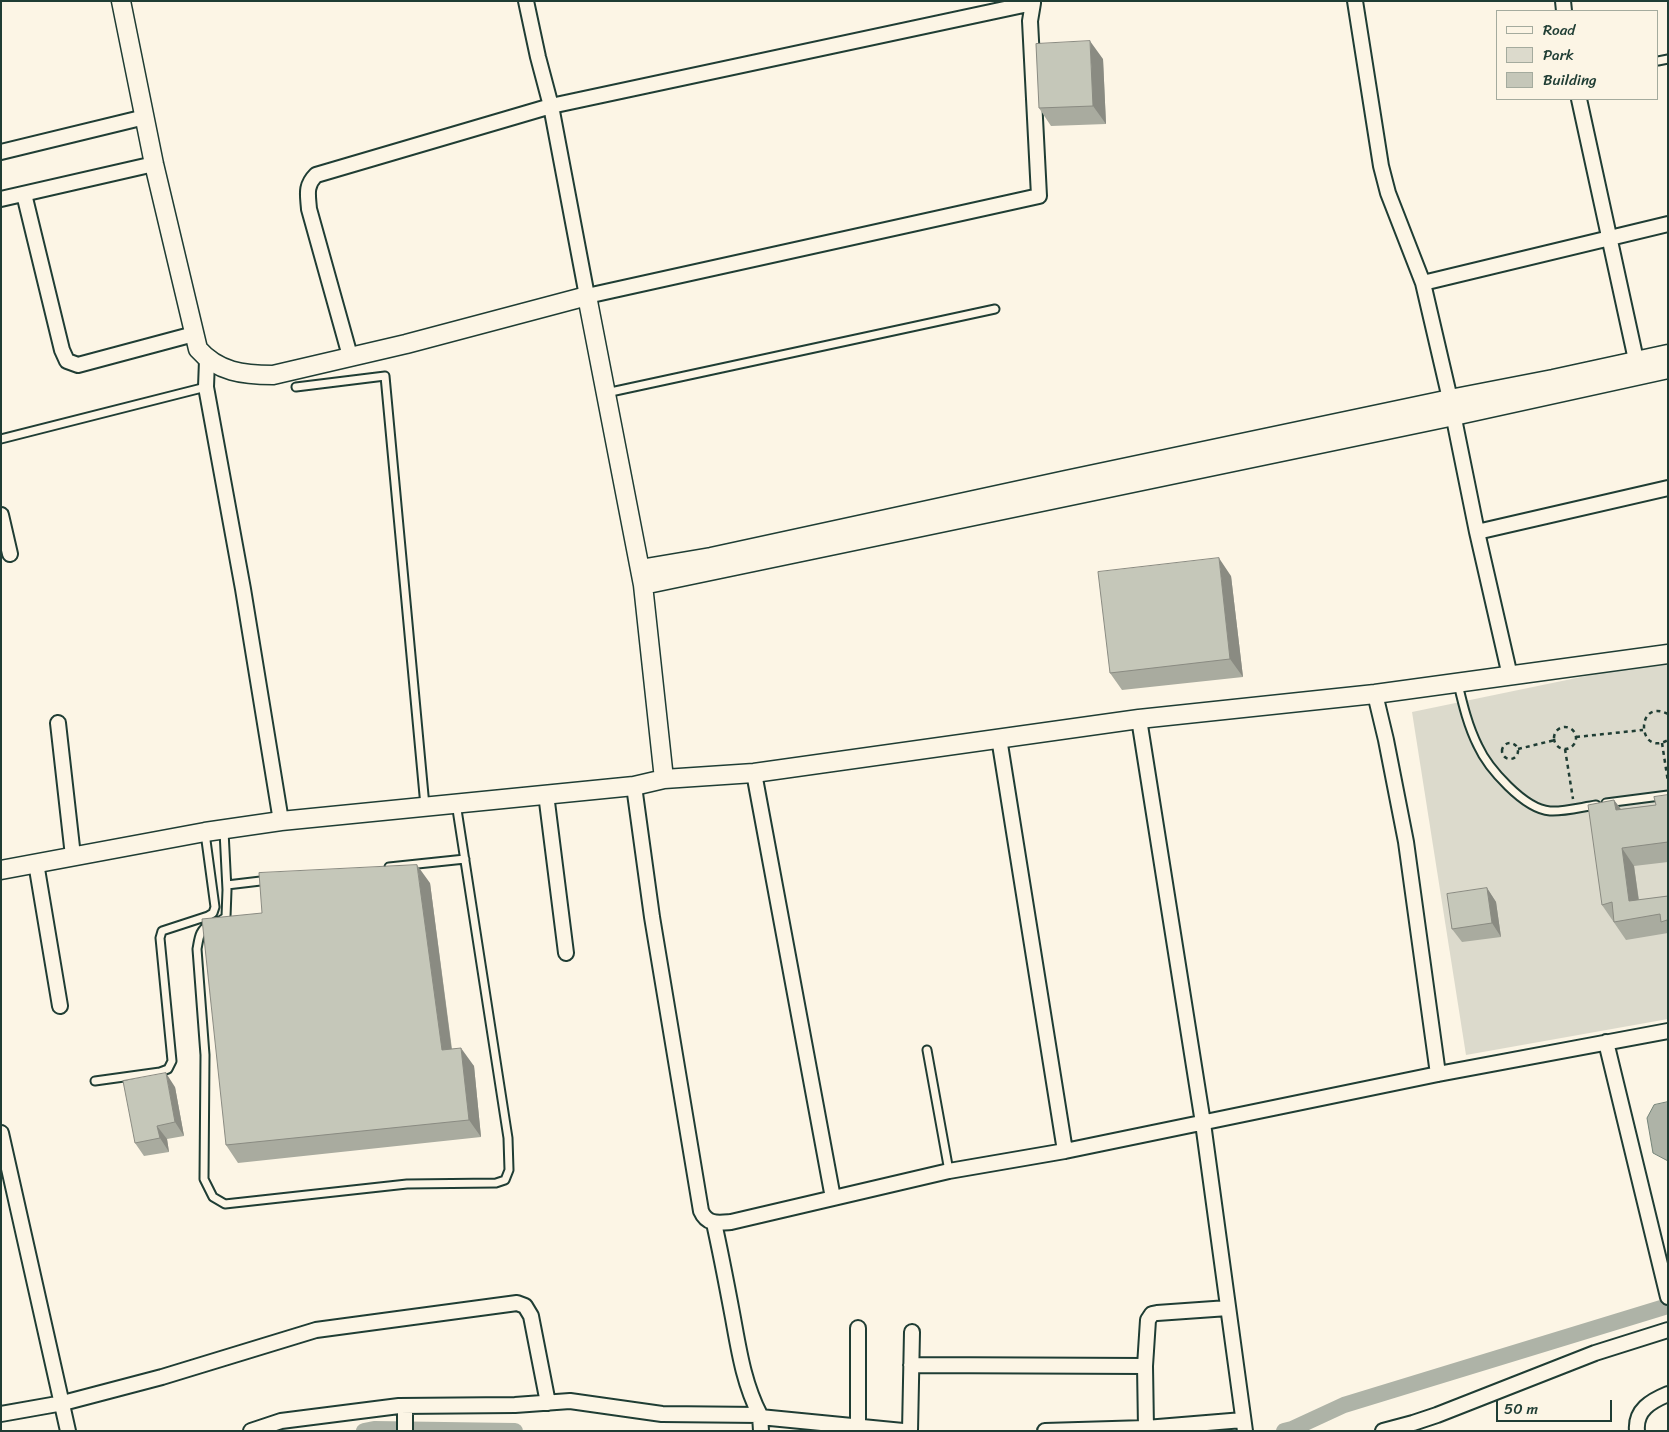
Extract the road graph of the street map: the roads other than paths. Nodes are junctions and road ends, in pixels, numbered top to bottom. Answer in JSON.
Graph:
{"nodes":[{"id":1,"x":121,"y":1,"type":"edge"},
{"id":2,"x":526,"y":1,"type":"edge"},
{"id":3,"x":1355,"y":1,"type":"edge"},
{"id":4,"x":1033,"y":2,"type":"edge"},
{"id":5,"x":1579,"y":100,"type":"edge"},
{"id":6,"x":551,"y":106,"type":"junction"},
{"id":7,"x":145,"y":117,"type":"junction"},
{"id":8,"x":1,"y":152,"type":"edge"},
{"id":9,"x":154,"y":164,"type":"junction"},
{"id":10,"x":24,"y":194,"type":"junction"},
{"id":11,"x":1,"y":199,"type":"edge"},
{"id":12,"x":1668,"y":224,"type":"edge"},
{"id":13,"x":1609,"y":237,"type":"junction"},
{"id":14,"x":1423,"y":283,"type":"junction"},
{"id":15,"x":587,"y":296,"type":"junction"},
{"id":16,"x":995,"y":309,"type":"dead end"},
{"id":17,"x":194,"y":334,"type":"junction"},
{"id":18,"x":1668,"y":354,"type":"edge"},
{"id":19,"x":350,"y":356,"type":"junction"},
{"id":20,"x":207,"y":360,"type":"junction"},
{"id":21,"x":1649,"y":367,"type":"edge"},
{"id":22,"x":206,"y":387,"type":"junction"},
{"id":23,"x":296,"y":388,"type":"dead end"},
{"id":24,"x":606,"y":393,"type":"junction"},
{"id":25,"x":1452,"y":407,"type":"junction"},
{"id":26,"x":1,"y":439,"type":"edge"},
{"id":27,"x":1668,"y":488,"type":"edge"},
{"id":28,"x":1,"y":515,"type":"edge"},
{"id":29,"x":1477,"y":532,"type":"junction"},
{"id":30,"x":10,"y":554,"type":"dead end"},
{"id":31,"x":642,"y":577,"type":"junction"},
{"id":32,"x":1668,"y":654,"type":"edge"},
{"id":33,"x":1510,"y":676,"type":"junction"},
{"id":34,"x":1458,"y":683,"type":"junction"},
{"id":35,"x":1375,"y":694,"type":"junction"},
{"id":36,"x":1139,"y":719,"type":"junction"},
{"id":37,"x":58,"y":723,"type":"dead end"},
{"id":38,"x":1000,"y":738,"type":"junction"},
{"id":39,"x":754,"y":773,"type":"junction"},
{"id":40,"x":664,"y":779,"type":"junction"},
{"id":41,"x":634,"y":786,"type":"junction"},
{"id":42,"x":546,"y":794,"type":"junction"},
{"id":43,"x":1668,"y":795,"type":"edge"},
{"id":44,"x":456,"y":803,"type":"junction"},
{"id":45,"x":425,"y":806,"type":"junction"},
{"id":46,"x":281,"y":821,"type":"junction"},
{"id":47,"x":224,"y":830,"type":"junction"},
{"id":48,"x":205,"y":832,"type":"junction"},
{"id":49,"x":74,"y":856,"type":"junction"},
{"id":50,"x":465,"y":859,"type":"junction"},
{"id":51,"x":36,"y":863,"type":"junction"},
{"id":52,"x":386,"y":868,"type":"edge"},
{"id":53,"x":1,"y":870,"type":"edge"},
{"id":54,"x":276,"y":880,"type":"edge"},
{"id":55,"x":227,"y":885,"type":"junction"},
{"id":56,"x":566,"y":953,"type":"dead end"},
{"id":57,"x":60,"y":1006,"type":"dead end"},
{"id":58,"x":1668,"y":1030,"type":"edge"},
{"id":59,"x":1606,"y":1042,"type":"junction"},
{"id":60,"x":927,"y":1050,"type":"dead end"},
{"id":61,"x":1438,"y":1074,"type":"junction"},
{"id":62,"x":95,"y":1081,"type":"dead end"},
{"id":63,"x":1203,"y":1123,"type":"junction"},
{"id":64,"x":1,"y":1133,"type":"edge"},
{"id":65,"x":1065,"y":1152,"type":"junction"},
{"id":66,"x":949,"y":1171,"type":"junction"},
{"id":67,"x":833,"y":1198,"type":"junction"},
{"id":68,"x":714,"y":1223,"type":"junction"},
{"id":69,"x":1667,"y":1293,"type":"edge"},
{"id":70,"x":1228,"y":1308,"type":"junction"},
{"id":71,"x":858,"y":1328,"type":"dead end"},
{"id":72,"x":1668,"y":1330,"type":"edge"},
{"id":73,"x":912,"y":1332,"type":"dead end"},
{"id":74,"x":911,"y":1365,"type":"junction"},
{"id":75,"x":1145,"y":1366,"type":"junction"},
{"id":76,"x":1668,"y":1394,"type":"edge"},
{"id":77,"x":63,"y":1403,"type":"junction"},
{"id":78,"x":548,"y":1403,"type":"junction"},
{"id":79,"x":405,"y":1406,"type":"junction"},
{"id":80,"x":1,"y":1414,"type":"edge"},
{"id":81,"x":760,"y":1422,"type":"edge"},
{"id":82,"x":858,"y":1426,"type":"junction"},
{"id":83,"x":1244,"y":1426,"type":"edge"},
{"id":84,"x":405,"y":1427,"type":"edge"},
{"id":85,"x":1146,"y":1428,"type":"junction"},
{"id":86,"x":68,"y":1431,"type":"edge"},
{"id":87,"x":251,"y":1431,"type":"edge"},
{"id":88,"x":904,"y":1431,"type":"edge"},
{"id":89,"x":910,"y":1431,"type":"edge"},
{"id":90,"x":1045,"y":1431,"type":"edge"},
{"id":91,"x":1382,"y":1431,"type":"edge"},
{"id":92,"x":1637,"y":1431,"type":"edge"}],
"edges":[{"from":1,"to":7,"type":"street"},
{"from":2,"to":6,"type":"street"},
{"from":3,"to":14,"type":"street"},
{"from":4,"to":6,"type":"street"},
{"from":4,"to":15,"type":"street"},
{"from":5,"to":13,"type":"street"},
{"from":6,"to":15,"type":"street"},
{"from":6,"to":19,"type":"street"},
{"from":7,"to":8,"type":"street"},
{"from":7,"to":9,"type":"street"},
{"from":9,"to":10,"type":"street"},
{"from":9,"to":17,"type":"street"},
{"from":10,"to":11,"type":"street"},
{"from":10,"to":17,"type":"street"},
{"from":12,"to":13,"type":"street"},
{"from":13,"to":14,"type":"street"},
{"from":13,"to":21,"type":"street"},
{"from":14,"to":25,"type":"street"},
{"from":15,"to":19,"type":"street"},
{"from":15,"to":24,"type":"street"},
{"from":16,"to":24,"type":"lane"},
{"from":17,"to":20,"type":"street"},
{"from":18,"to":21,"type":"street"},
{"from":19,"to":20,"type":"street"},
{"from":20,"to":22,"type":"street"},
{"from":21,"to":25,"type":"street"},
{"from":22,"to":26,"type":"lane"},
{"from":22,"to":46,"type":"street"},
{"from":23,"to":45,"type":"lane"},
{"from":24,"to":31,"type":"street"},
{"from":25,"to":29,"type":"street"},
{"from":25,"to":31,"type":"street"},
{"from":27,"to":29,"type":"street"},
{"from":28,"to":30,"type":"street"},
{"from":29,"to":33,"type":"street"},
{"from":31,"to":40,"type":"street"},
{"from":32,"to":33,"type":"street"},
{"from":33,"to":34,"type":"street"},
{"from":34,"to":35,"type":"street"},
{"from":34,"to":43,"type":"lane"},
{"from":35,"to":36,"type":"street"},
{"from":35,"to":61,"type":"street"},
{"from":36,"to":38,"type":"street"},
{"from":36,"to":63,"type":"street"},
{"from":37,"to":49,"type":"street"},
{"from":38,"to":39,"type":"street"},
{"from":38,"to":65,"type":"street"},
{"from":39,"to":40,"type":"street"},
{"from":39,"to":67,"type":"street"},
{"from":40,"to":41,"type":"street"},
{"from":41,"to":42,"type":"street"},
{"from":41,"to":68,"type":"street"},
{"from":42,"to":44,"type":"street"},
{"from":42,"to":56,"type":"street"},
{"from":44,"to":45,"type":"street"},
{"from":44,"to":50,"type":"lane"},
{"from":45,"to":46,"type":"street"},
{"from":46,"to":47,"type":"street"},
{"from":47,"to":48,"type":"street"},
{"from":47,"to":55,"type":"lane"},
{"from":48,"to":49,"type":"street"},
{"from":48,"to":62,"type":"lane"},
{"from":49,"to":51,"type":"street"},
{"from":50,"to":52,"type":"lane"},
{"from":50,"to":55,"type":"lane"},
{"from":51,"to":53,"type":"street"},
{"from":51,"to":57,"type":"street"},
{"from":54,"to":55,"type":"lane"},
{"from":58,"to":59,"type":"street"},
{"from":59,"to":61,"type":"street"},
{"from":59,"to":69,"type":"street"},
{"from":60,"to":66,"type":"lane"},
{"from":61,"to":63,"type":"street"},
{"from":63,"to":65,"type":"street"},
{"from":63,"to":70,"type":"street"},
{"from":64,"to":77,"type":"street"},
{"from":65,"to":66,"type":"street"},
{"from":66,"to":67,"type":"street"},
{"from":67,"to":68,"type":"street"},
{"from":68,"to":81,"type":"street"},
{"from":70,"to":75,"type":"street"},
{"from":70,"to":83,"type":"street"},
{"from":71,"to":82,"type":"street"},
{"from":72,"to":91,"type":"street"},
{"from":73,"to":74,"type":"street"},
{"from":74,"to":75,"type":"street"},
{"from":74,"to":89,"type":"street"},
{"from":75,"to":85,"type":"street"},
{"from":76,"to":92,"type":"street"},
{"from":77,"to":78,"type":"street"},
{"from":77,"to":80,"type":"street"},
{"from":77,"to":86,"type":"street"},
{"from":78,"to":79,"type":"street"},
{"from":78,"to":81,"type":"street"},
{"from":79,"to":84,"type":"street"},
{"from":79,"to":87,"type":"street"},
{"from":81,"to":82,"type":"street"},
{"from":82,"to":88,"type":"street"},
{"from":83,"to":85,"type":"street"},
{"from":85,"to":90,"type":"street"}]}
